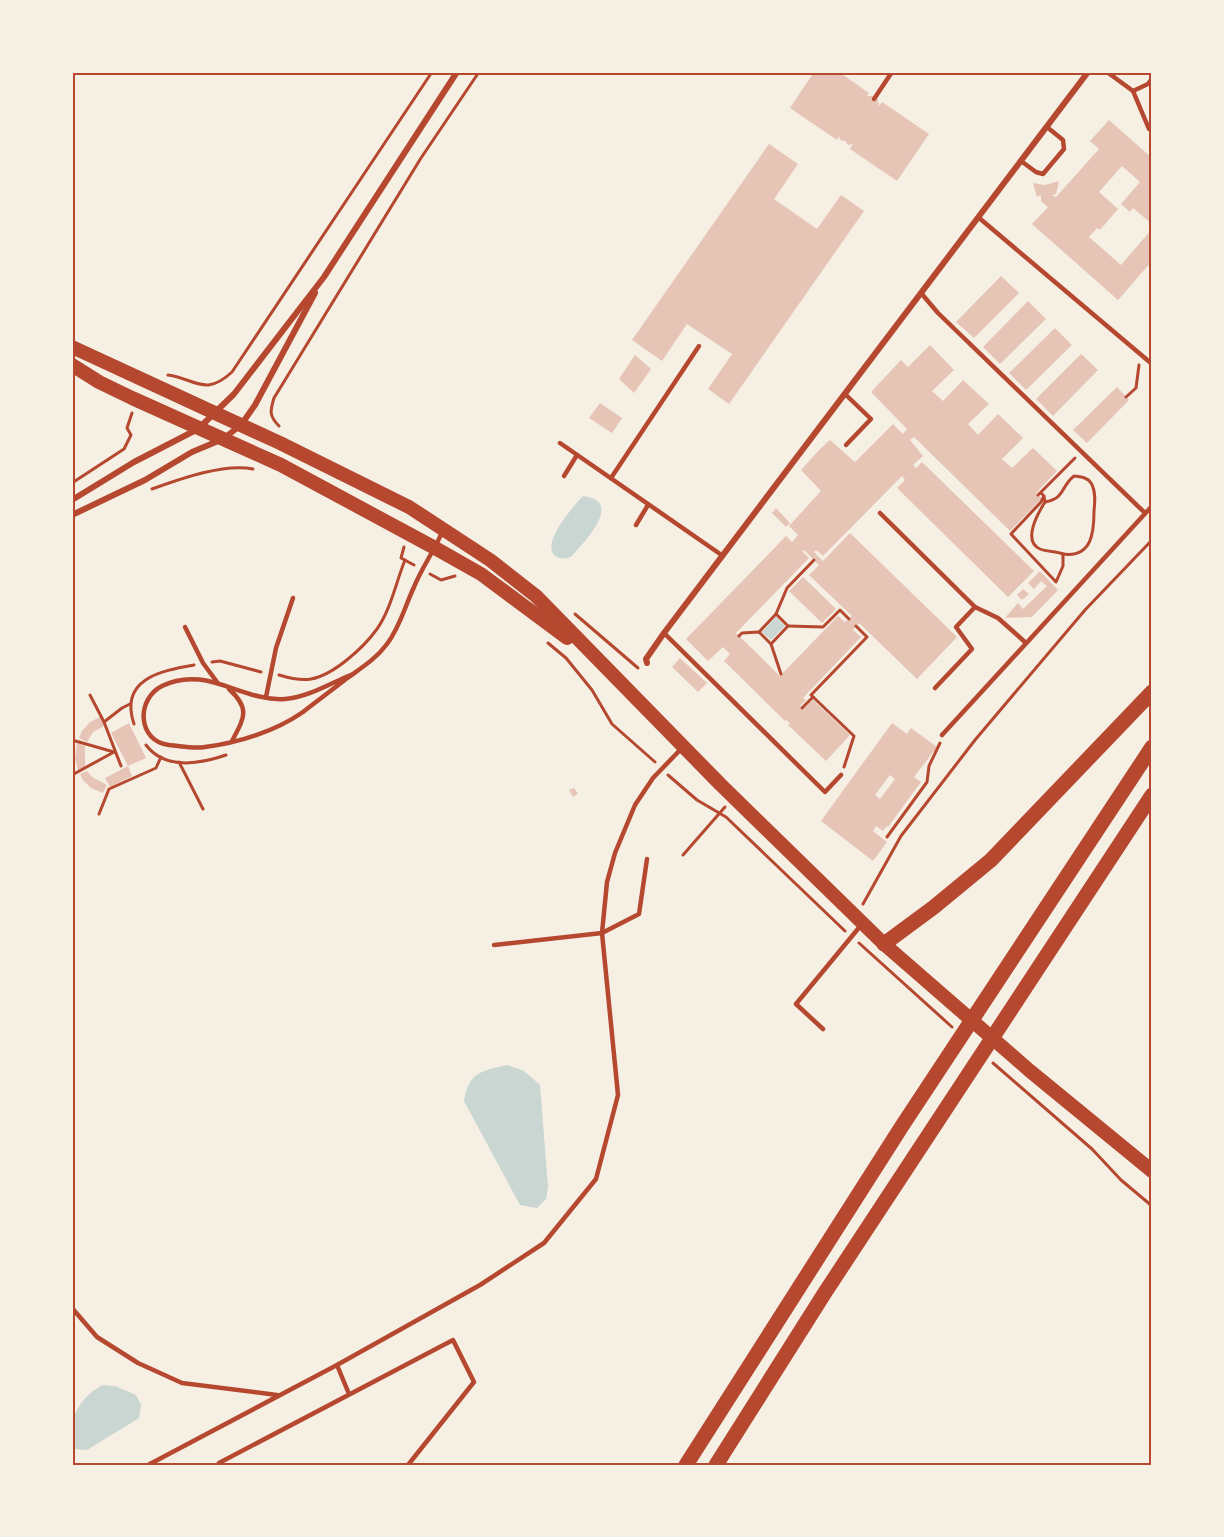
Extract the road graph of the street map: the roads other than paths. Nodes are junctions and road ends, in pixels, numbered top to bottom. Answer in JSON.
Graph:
{"nodes":[{"id":1,"x":457,"y":72,"type":"edge"},
{"id":2,"x":892,"y":72,"type":"edge"},
{"id":3,"x":1088,"y":72,"type":"edge"},
{"id":4,"x":1107,"y":72,"type":"edge"},
{"id":5,"x":1152,"y":79,"type":"edge"},
{"id":6,"x":1134,"y":91,"type":"junction"},
{"id":7,"x":874,"y":99,"type":"dead end"},
{"id":8,"x":1047,"y":127,"type":"junction"},
{"id":9,"x":1152,"y":127,"type":"edge"},
{"id":10,"x":1021,"y":160,"type":"junction"},
{"id":11,"x":978,"y":217,"type":"junction"},
{"id":12,"x":324,"y":277,"type":"junction"},
{"id":13,"x":921,"y":293,"type":"junction"},
{"id":14,"x":699,"y":346,"type":"dead end"},
{"id":15,"x":72,"y":347,"type":"edge"},
{"id":16,"x":1152,"y":364,"type":"edge"},
{"id":17,"x":72,"y":365,"type":"edge"},
{"id":18,"x":845,"y":394,"type":"junction"},
{"id":19,"x":216,"y":414,"type":"junction"},
{"id":20,"x":241,"y":425,"type":"junction"},
{"id":21,"x":198,"y":429,"type":"junction"},
{"id":22,"x":224,"y":439,"type":"junction"},
{"id":23,"x":560,"y":443,"type":"dead end"},
{"id":24,"x":846,"y":445,"type":"dead end"},
{"id":25,"x":577,"y":455,"type":"junction"},
{"id":26,"x":564,"y":476,"type":"dead end"},
{"id":27,"x":611,"y":478,"type":"junction"},
{"id":28,"x":72,"y":500,"type":"edge"},
{"id":29,"x":648,"y":505,"type":"junction"},
{"id":30,"x":1152,"y":506,"type":"edge"},
{"id":31,"x":880,"y":513,"type":"dead end"},
{"id":32,"x":1145,"y":513,"type":"junction"},
{"id":33,"x":72,"y":515,"type":"edge"},
{"id":34,"x":636,"y":525,"type":"dead end"},
{"id":35,"x":444,"y":529,"type":"junction"},
{"id":36,"x":435,"y":548,"type":"junction"},
{"id":37,"x":723,"y":556,"type":"junction"},
{"id":38,"x":293,"y":598,"type":"dead end"},
{"id":39,"x":975,"y":607,"type":"junction"},
{"id":40,"x":184,"y":627,"type":"dead end"},
{"id":41,"x":664,"y":633,"type":"junction"},
{"id":42,"x":1026,"y":643,"type":"junction"},
{"id":43,"x":647,"y":663,"type":"dead end"},
{"id":44,"x":353,"y":674,"type":"junction"},
{"id":45,"x":216,"y":681,"type":"junction"},
{"id":46,"x":622,"y":684,"type":"junction"},
{"id":47,"x":935,"y":688,"type":"dead end"},
{"id":48,"x":1152,"y":692,"type":"edge"},
{"id":49,"x":266,"y":697,"type":"junction"},
{"id":50,"x":942,"y":735,"type":"road end"},
{"id":51,"x":232,"y":742,"type":"junction"},
{"id":52,"x":684,"y":746,"type":"junction"},
{"id":53,"x":1152,"y":747,"type":"edge"},
{"id":54,"x":841,"y":775,"type":"road end"},
{"id":55,"x":1152,"y":795,"type":"edge"},
{"id":56,"x":647,"y":860,"type":"dead end"},
{"id":57,"x":860,"y":920,"type":"junction"},
{"id":58,"x":602,"y":933,"type":"junction"},
{"id":59,"x":884,"y":944,"type":"junction"},
{"id":60,"x":494,"y":945,"type":"dead end"},
{"id":61,"x":823,"y":1029,"type":"dead end"},
{"id":62,"x":1152,"y":1171,"type":"edge"},
{"id":63,"x":72,"y":1308,"type":"edge"},
{"id":64,"x":337,"y":1365,"type":"junction"},
{"id":65,"x":349,"y":1394,"type":"junction"},
{"id":66,"x":277,"y":1395,"type":"junction"},
{"id":67,"x":148,"y":1465,"type":"edge"},
{"id":68,"x":220,"y":1465,"type":"edge"},
{"id":69,"x":408,"y":1465,"type":"edge"},
{"id":70,"x":686,"y":1465,"type":"edge"},
{"id":71,"x":716,"y":1465,"type":"edge"}],
"edges":[{"from":1,"to":12,"type":"street"},
{"from":2,"to":7,"type":"lane"},
{"from":3,"to":8,"type":"street"},
{"from":4,"to":6,"type":"lane"},
{"from":5,"to":6,"type":"lane"},
{"from":6,"to":9,"type":"lane"},
{"from":8,"to":10,"type":"street"},
{"from":8,"to":10,"type":"lane"},
{"from":10,"to":11,"type":"street"},
{"from":11,"to":13,"type":"street"},
{"from":11,"to":16,"type":"lane"},
{"from":12,"to":19,"type":"street"},
{"from":12,"to":20,"type":"street"},
{"from":13,"to":18,"type":"street"},
{"from":13,"to":32,"type":"lane"},
{"from":14,"to":27,"type":"lane"},
{"from":15,"to":19,"type":"main road"},
{"from":17,"to":21,"type":"main road"},
{"from":18,"to":24,"type":"lane"},
{"from":18,"to":37,"type":"street"},
{"from":19,"to":20,"type":"main road"},
{"from":19,"to":21,"type":"street"},
{"from":20,"to":22,"type":"street"},
{"from":20,"to":35,"type":"main road"},
{"from":21,"to":22,"type":"main road"},
{"from":21,"to":28,"type":"street"},
{"from":22,"to":33,"type":"street"},
{"from":22,"to":36,"type":"main road"},
{"from":23,"to":25,"type":"lane"},
{"from":25,"to":26,"type":"lane"},
{"from":25,"to":27,"type":"lane"},
{"from":27,"to":29,"type":"lane"},
{"from":29,"to":34,"type":"lane"},
{"from":29,"to":37,"type":"lane"},
{"from":30,"to":32,"type":"lane"},
{"from":31,"to":39,"type":"lane"},
{"from":32,"to":42,"type":"lane"},
{"from":35,"to":36,"type":"lane"},
{"from":35,"to":46,"type":"main road"},
{"from":36,"to":44,"type":"lane"},
{"from":36,"to":46,"type":"main road"},
{"from":37,"to":41,"type":"street"},
{"from":38,"to":49,"type":"lane"},
{"from":39,"to":42,"type":"lane"},
{"from":39,"to":47,"type":"lane"},
{"from":40,"to":45,"type":"lane"},
{"from":41,"to":43,"type":"street"},
{"from":41,"to":54,"type":"lane"},
{"from":42,"to":50,"type":"lane"},
{"from":44,"to":49,"type":"lane"},
{"from":44,"to":51,"type":"lane"},
{"from":45,"to":49,"type":"lane"},
{"from":45,"to":51,"type":"lane"},
{"from":45,"to":51,"type":"lane"},
{"from":46,"to":52,"type":"main road"},
{"from":48,"to":59,"type":"highway"},
{"from":52,"to":57,"type":"main road"},
{"from":52,"to":58,"type":"lane"},
{"from":53,"to":70,"type":"highway"},
{"from":55,"to":71,"type":"highway"},
{"from":56,"to":58,"type":"lane"},
{"from":57,"to":59,"type":"main road"},
{"from":57,"to":61,"type":"lane"},
{"from":58,"to":60,"type":"lane"},
{"from":58,"to":64,"type":"lane"},
{"from":59,"to":62,"type":"main road"},
{"from":63,"to":66,"type":"lane"},
{"from":64,"to":65,"type":"lane"},
{"from":64,"to":66,"type":"lane"},
{"from":65,"to":68,"type":"lane"},
{"from":65,"to":69,"type":"lane"},
{"from":66,"to":67,"type":"lane"}]}
